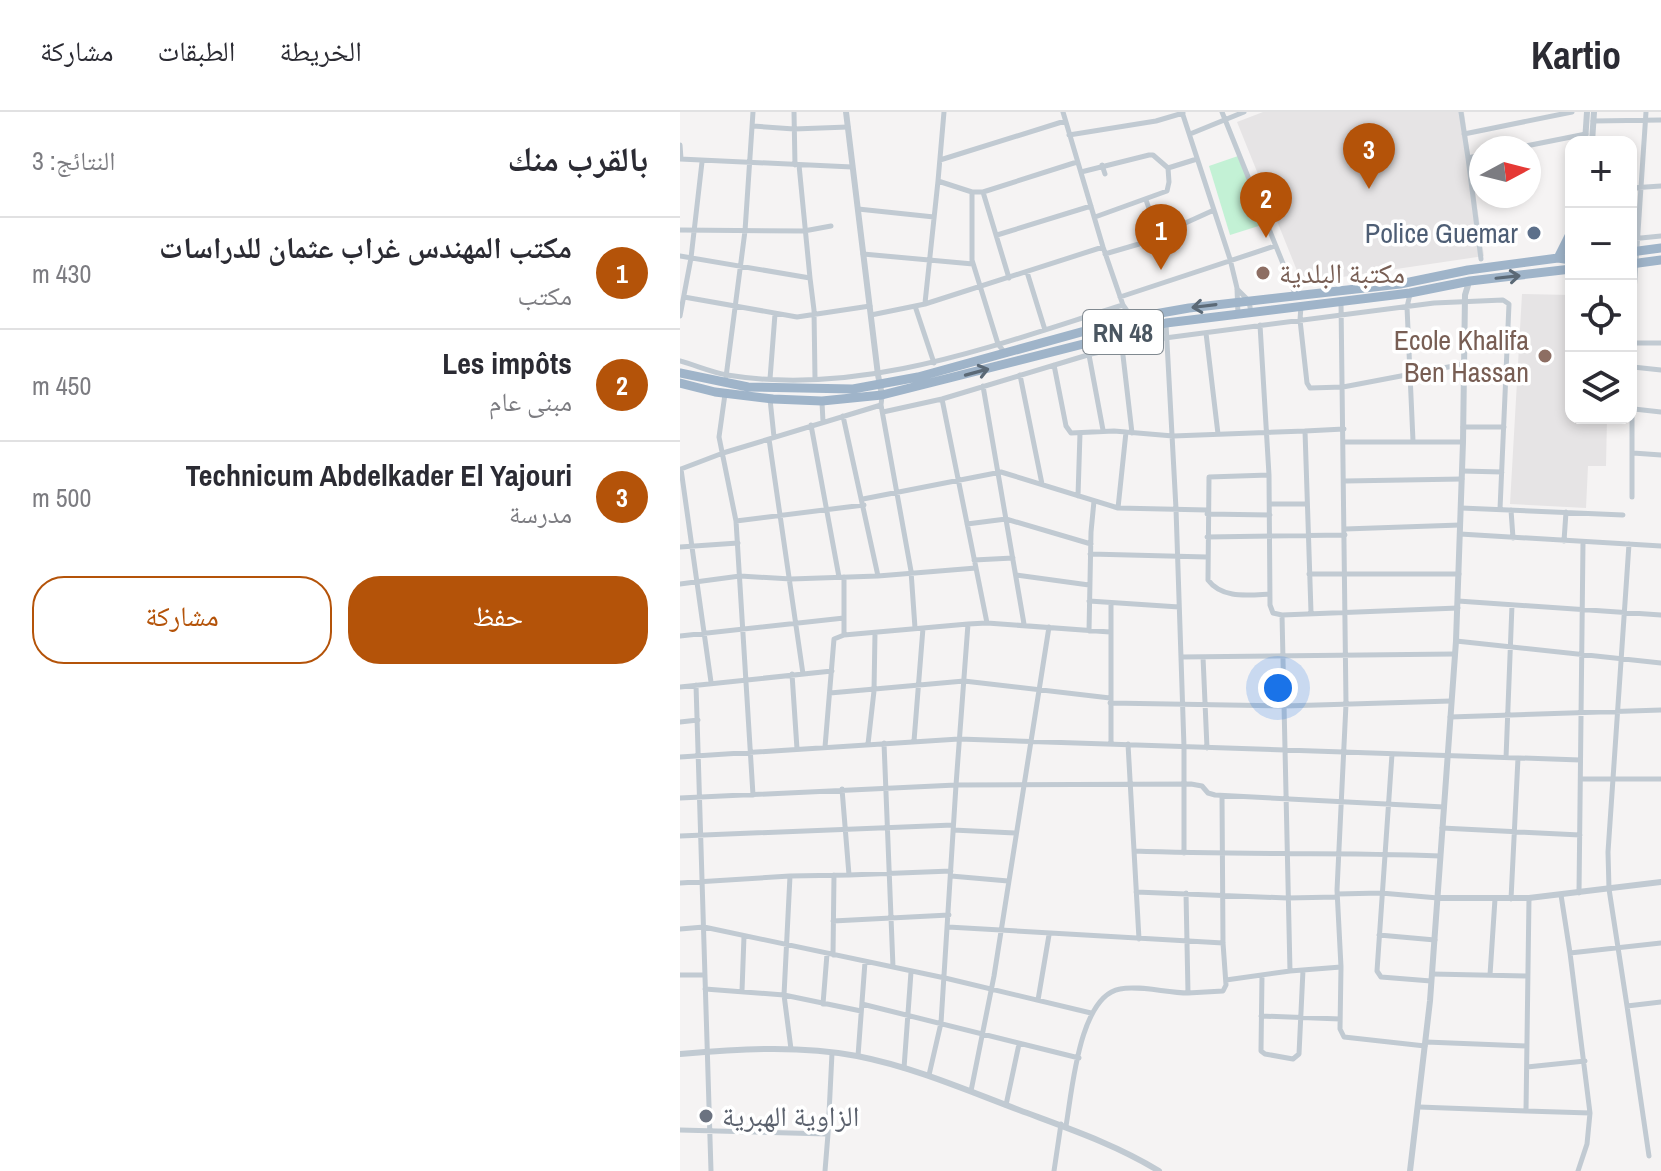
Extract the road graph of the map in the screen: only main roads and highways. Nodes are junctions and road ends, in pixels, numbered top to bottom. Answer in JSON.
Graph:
{"nodes":[{"id":1,"x":1565,"y":244,"type":"edge"},
{"id":2,"x":1661,"y":248,"type":"edge"},
{"id":3,"x":1637,"y":251,"type":"edge"},
{"id":4,"x":1565,"y":257,"type":"edge"},
{"id":5,"x":1558,"y":258,"type":"junction"},
{"id":6,"x":1661,"y":260,"type":"edge"},
{"id":7,"x":1637,"y":264,"type":"edge"},
{"id":8,"x":1565,"y":270,"type":"edge"},
{"id":9,"x":1299,"y":301,"type":"junction"},
{"id":10,"x":681,"y":383,"type":"edge"},
{"id":11,"x":726,"y":384,"type":"junction"},
{"id":12,"x":881,"y":390,"type":"junction"}],
"edges":[{"from":1,"to":5,"type":"highway"},
{"from":2,"to":3,"type":"highway"},
{"from":4,"to":5,"type":"highway","number":"RN 48"},
{"from":5,"to":9,"type":"highway","number":"RN 48"},
{"from":6,"to":7,"type":"highway"},
{"from":9,"to":8,"type":"highway","number":"RN 48","one_way":true},
{"from":12,"to":9,"type":"highway","number":"RN 48","one_way":true},
{"from":9,"to":12,"type":"highway","number":"RN 48","one_way":true},
{"from":10,"to":11,"type":"highway","number":"RN 48"},
{"from":11,"to":12,"type":"highway","number":"RN 48"},
{"from":11,"to":12,"type":"highway","number":"RN 48"}]}
